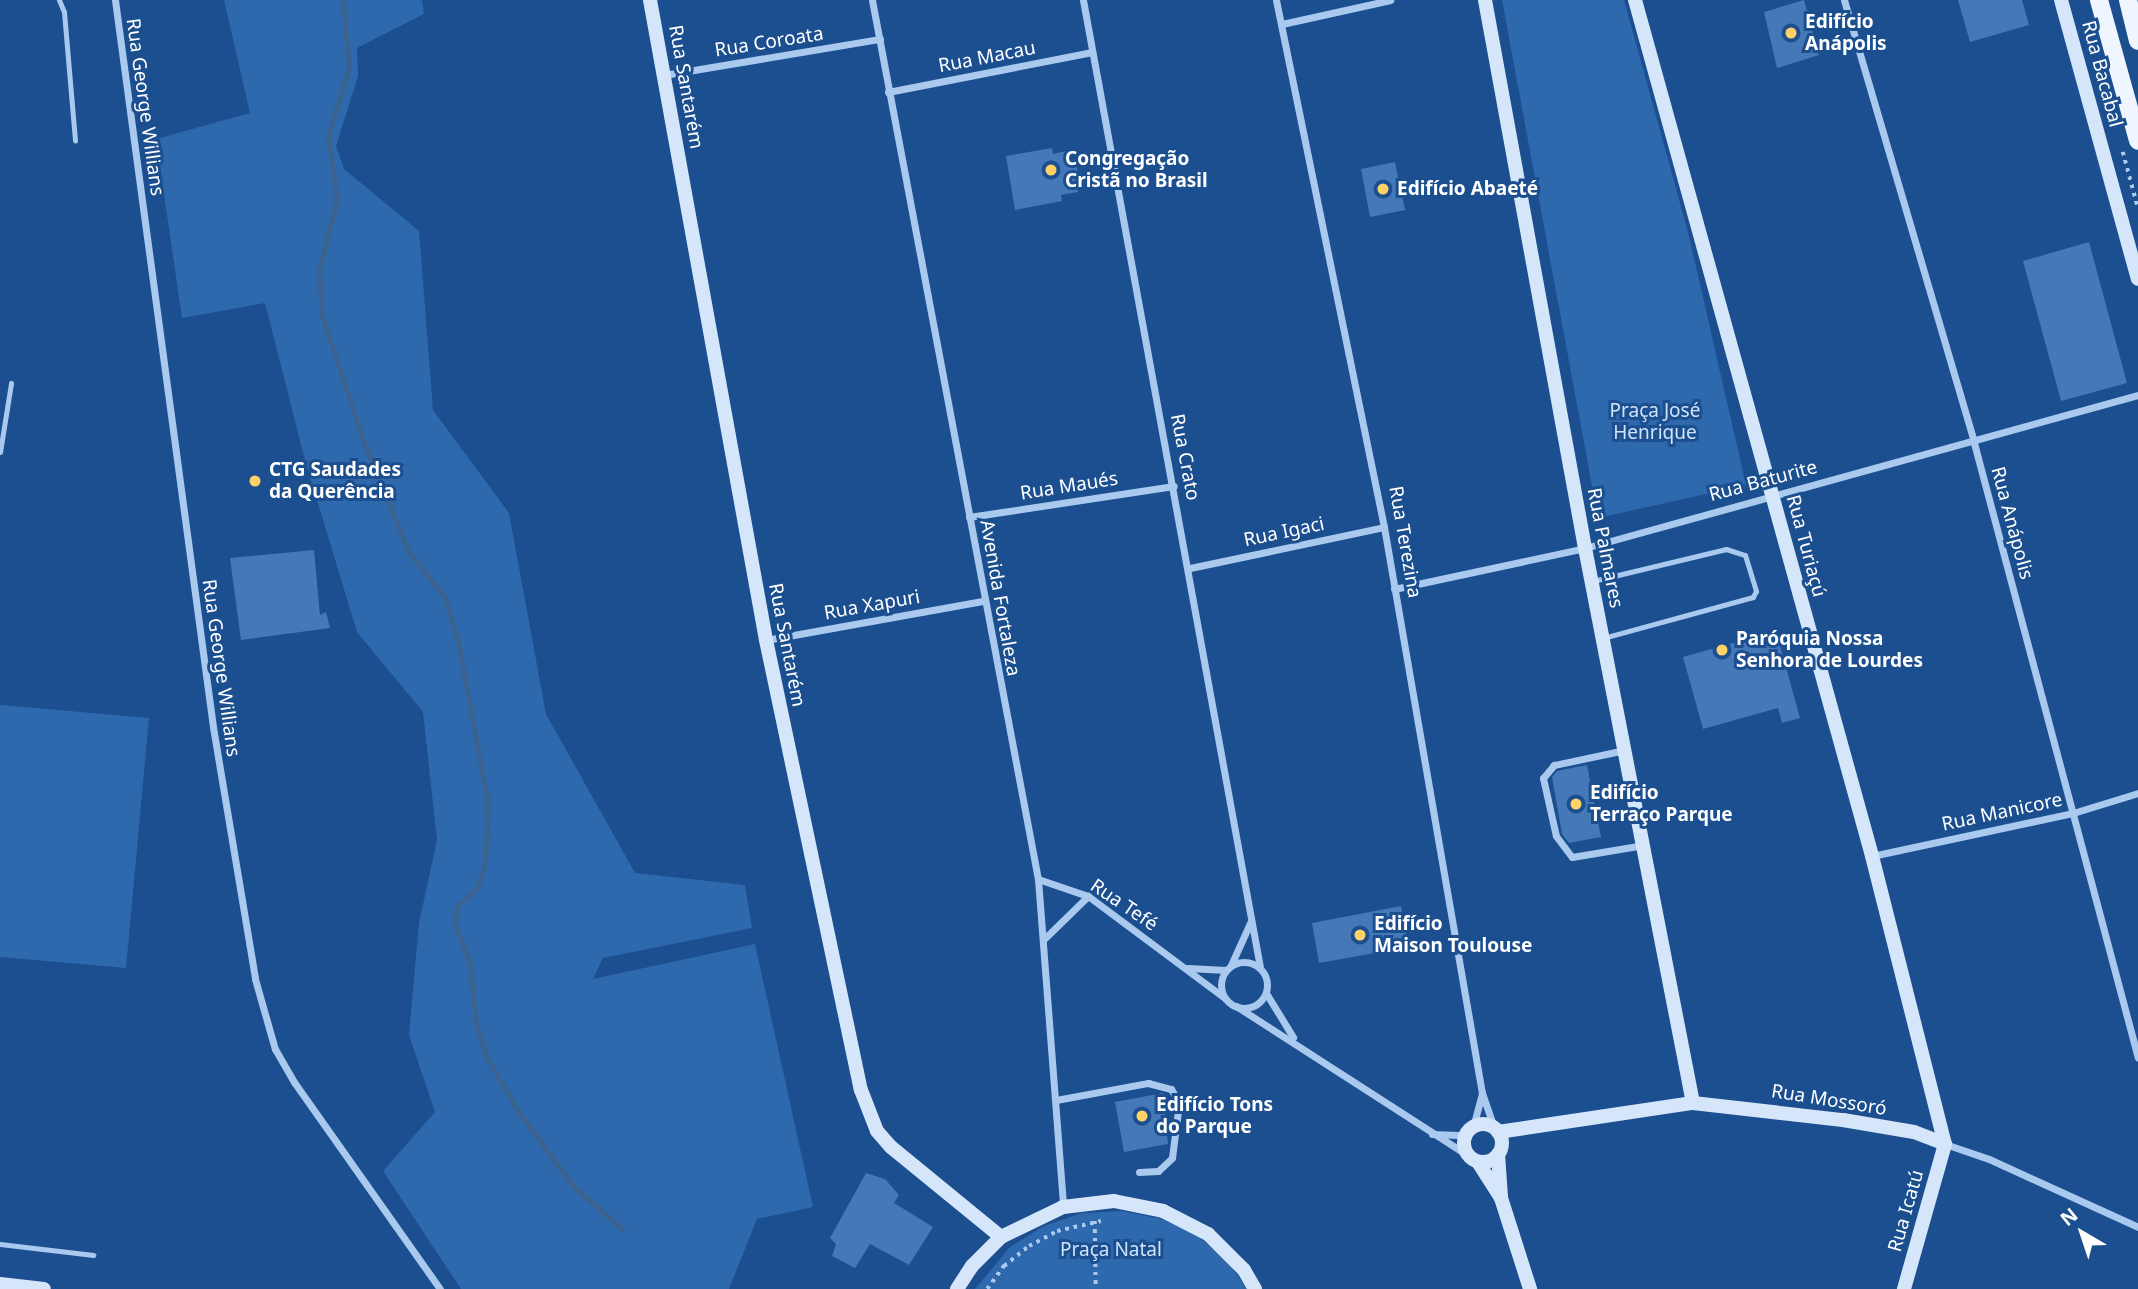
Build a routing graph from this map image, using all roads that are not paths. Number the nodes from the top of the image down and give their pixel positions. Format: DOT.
graph roads {
  1 [pos="59,0"];
  2 [pos="115,0"];
  3 [pos="650,0"];
  4 [pos="872,0"];
  5 [pos="1083,0"];
  6 [pos="1276,0"];
  7 [pos="1390,0"];
  8 [pos="1485,0"];
  9 [pos="1635,0"];
  10 [pos="1844,0"];
  11 [pos="2061,0"];
  12 [pos="2099,0"];
  13 [pos="2128,0"];
  14 [pos="1282,24"];
  15 [pos="880,40"];
  16 [pos="2138,41"];
  17 [pos="1092,52"];
  18 [pos="664,75"];
  19 [pos="888,92"];
  20 [pos="75,141"];
  21 [pos="2138,141"];
  22 [pos="2138,279"];
  23 [pos="11,383"];
  24 [pos="2138,395"];
  25 [pos="1974,443"];
  26 [pos="0,452"];
  27 [pos="1174,486"];
  28 [pos="1772,494"];
  29 [pos="969,517"];
  30 [pos="1384,527"];
  31 [pos="1585,548"];
  32 [pos="1189,568"];
  33 [pos="1591,582"];
  34 [pos="1394,589"];
  35 [pos="983,601"];
  36 [pos="1603,638"];
  37 [pos="766,640"];
  38 [pos="1625,750"];
  39 [pos="2138,793"];
  40 [pos="2073,813"];
  41 [pos="1644,845"];
  42 [pos="1872,856"];
  43 [pos="1038,879"];
  44 [pos="1088,896"];
  45 [pos="1251,920"];
  46 [pos="1044,939"];
  47 [pos="1229,967"];
  48 [pos="1260,967"];
  49 [pos="1187,968"];
  50 [pos="1266,993"];
  51 [pos="1225,998"];
  52 [pos="1236,1006"];
  53 [pos="1295,1041"];
  54 [pos="2138,1058"];
  55 [pos="1482,1093"];
  56 [pos="1056,1100"];
  57 [pos="1693,1103"];
  58 [pos="1496,1130"];
  59 [pos="1469,1131"];
  60 [pos="1431,1134"];
  61 [pos="1945,1144"];
  62 [pos="1498,1154"];
  63 [pos="1474,1159"];
  64 [pos="1139,1172"];
  65 [pos="1501,1198"];
  66 [pos="1063,1207"];
  67 [pos="2138,1227"];
  68 [pos="1000,1237"];
  69 [pos="0,1244"];
  70 [pos="93,1255"];
  71 [pos="0,1284"];
  72 [pos="44,1289"];
  73 [pos="440,1289"];
  74 [pos="957,1289"];
  75 [pos="1255,1289"];
  76 [pos="1530,1289"];
  77 [pos="1904,1289"];
  1 -- 20 [label="lane"];
  2 -- 73 [label="street, Rua George Willians"];
  3 -- 18 [label="street, Rua Santarém"];
  4 -- 15 [label="street, Avenida Fortaleza"];
  5 -- 17 [label="street, Rua Crato"];
  6 -- 14 [label="street, Rua Terezina"];
  7 -- 14 [label="street"];
  8 -- 31 [label="street, Rua Palmares"];
  9 -- 28 [label="street, Rua Turiaçú"];
  10 -- 25 [label="street, Rua Anápolis"];
  11 -- 22 [label="street, Rua Bacabal"];
  12 -- 21 [label="main road"];
  13 -- 16 [label="main road"];
  14 -- 30 [label="street, Rua Terezina"];
  15 -- 18 [label="street, Rua Coroata"];
  15 -- 19 [label="street, Avenida Fortaleza"];
  17 -- 19 [label="street, Rua Macau"];
  17 -- 27 [label="street, Rua Crato"];
  18 -- 37 [label="street, Rua Santarém"];
  19 -- 29 [label="street, Avenida Fortaleza"];
  23 -- 26 [label="lane"];
  24 -- 25 [label="street, Rua Baturite"];
  25 -- 28 [label="street, Rua Baturite"];
  25 -- 40 [label="street, Rua Anápolis"];
  27 -- 29 [label="street, Rua Maués"];
  27 -- 32 [label="street, Rua Crato"];
  28 -- 31 [label="street, Rua Baturite"];
  28 -- 42 [label="street, Rua Turiaçú"];
  29 -- 35 [label="street, Avenida Fortaleza"];
  30 -- 32 [label="street, Rua Igaci"];
  30 -- 34 [label="street, Rua Terezina"];
  31 -- 33 [label="street, Rua Palmares"];
  31 -- 34 [label="street, Rua Baturite"];
  32 -- 45 [label="street, Rua Crato"];
  33 -- 36 [label="street, Rua Palmares"];
  33 -- 36 [label="lane"];
  34 -- 55 [label="street, Rua Terezina"];
  35 -- 37 [label="street, Rua Xapuri"];
  35 -- 43 [label="street, Avenida Fortaleza"];
  36 -- 38 [label="street, Rua Palmares"];
  37 -- 68 [label="street, Rua Santarém"];
  38 -- 41 [label="street, Rua Palmares"];
  38 -- 41 [label="street"];
  39 -- 40 [label="street, Rua Manicore"];
  40 -- 42 [label="street, Rua Manicore"];
  40 -- 54 [label="street, Rua Anápolis"];
  41 -- 57 [label="street, Rua Palmares"];
  42 -- 61 [label="street, Rua Turiaçú"];
  43 -- 44 [label="street, Rua Tefé"];
  43 -- 46 [label="street, Avenida Fortaleza"];
  44 -- 46 [label="street"];
  44 -- 49 [label="street, Rua Tefé"];
  45 -- 47 [label="street"];
  45 -- 48 [label="street, Rua Crato"];
  46 -- 56 [label="street, Avenida Fortaleza"];
  47 -- 48 [label="street"];
  47 -- 49 [label="street"];
  47 -- 51 [label="street"];
  48 -- 50 [label="street"];
  49 -- 51 [label="street, Rua Tefé"];
  50 -- 52 [label="street"];
  50 -- 53 [label="street"];
  51 -- 52 [label="street"];
  52 -- 53 [label="street"];
  53 -- 60 [label="street"];
  55 -- 58 [label="street, Rua Terezina"];
  55 -- 59 [label="street, Rua Terezina"];
  56 -- 64 [label="street"];
  56 -- 66 [label="street, Avenida Fortaleza"];
  57 -- 58 [label="street, Rua Mossoró"];
  57 -- 61 [label="street, Rua Mossoró"];
  58 -- 59 [label="street, Rua Mossoró"];
  58 -- 62 [label="street"];
  59 -- 60 [label="street"];
  59 -- 63 [label="street"];
  60 -- 63 [label="street"];
  61 -- 67 [label="street, Rua Mossoró"];
  61 -- 77 [label="street, Rua Icatú"];
  62 -- 63 [label="street"];
  62 -- 65 [label="street"];
  63 -- 65 [label="street"];
  65 -- 76 [label="street"];
  66 -- 68 [label="street"];
  66 -- 75 [label="street"];
  68 -- 74 [label="street"];
  69 -- 70 [label="lane"];
  71 -- 72 [label="street"];
}
